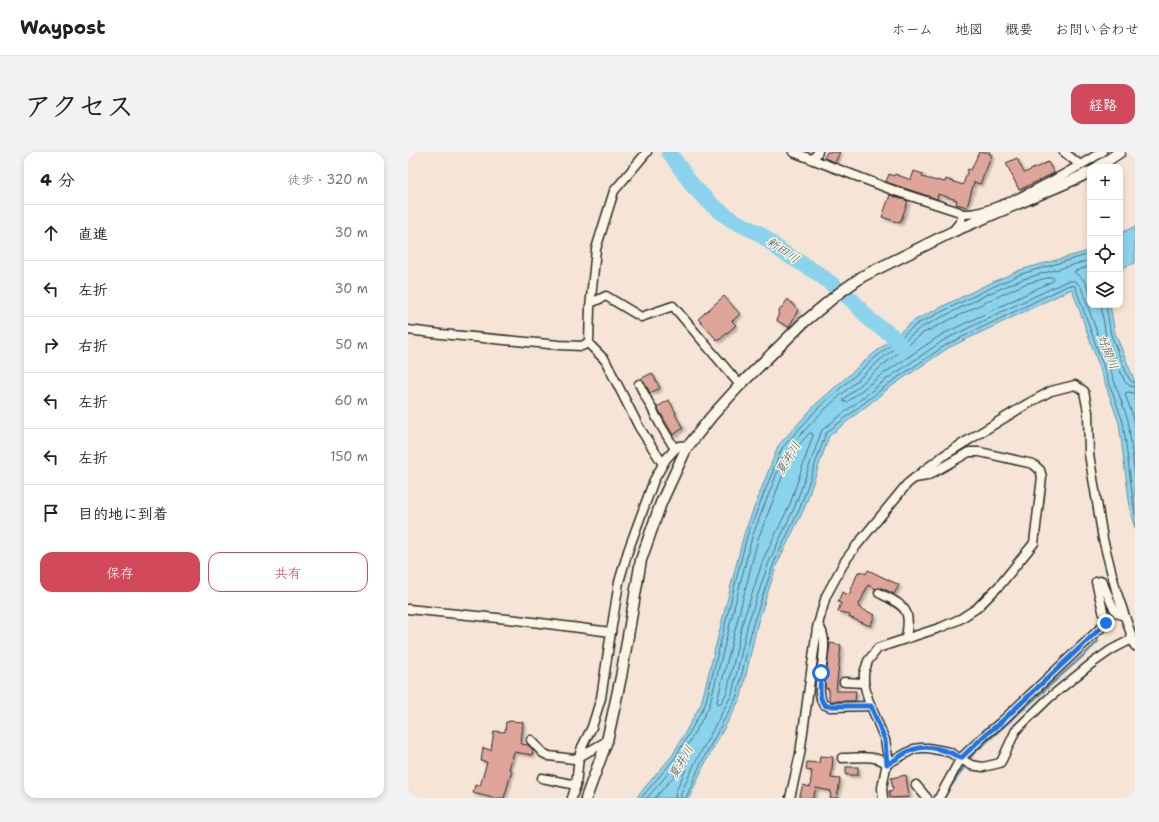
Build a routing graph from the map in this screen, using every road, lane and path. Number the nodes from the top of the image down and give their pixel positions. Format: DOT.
graph roads {
  1 [pos="647,152"];
  2 [pos="793,152"];
  3 [pos="818,152"];
  4 [pos="1064,152"];
  5 [pos="1102,152"];
  6 [pos="1120,152"];
  7 [pos="813,160"];
  8 [pos="1102,164"];
  9 [pos="1080,165"];
  10 [pos="1087,173"];
  11 [pos="962,214"];
  12 [pos="952,232"];
  13 [pos="591,302"];
  14 [pos="408,330"];
  15 [pos="588,343"];
  16 [pos="639,384"];
  17 [pos="740,385"];
  18 [pos="689,446"];
  19 [pos="675,449"];
  20 [pos="663,464"];
  21 [pos="915,478"];
  22 [pos="879,593"];
  23 [pos="408,609"];
  24 [pos="1124,616"];
  25 [pos="818,625"];
  26 [pos="611,632"];
  27 [pos="906,638"];
  28 [pos="1134,642"];
  29 [pos="844,682"];
  30 [pos="864,684"];
  31 [pos="871,706"];
  32 [pos="532,740"];
  33 [pos="607,741"];
  34 [pos="579,757"];
  35 [pos="842,758"];
  36 [pos="961,758"];
  37 [pos="887,764"];
  38 [pos="542,778"];
  39 [pos="576,785"];
  40 [pos="916,785"];
  41 [pos="572,798"];
  42 [pos="586,798"];
  43 [pos="790,798"];
  44 [pos="884,798"];
  45 [pos="927,798"];
  46 [pos="939,798"];
  1 -- 13 [label="street"];
  2 -- 7 [label="street"];
  3 -- 7 [label="street"];
  4 -- 9 [label="street"];
  5 -- 9 [label="street"];
  6 -- 8 [label="street"];
  7 -- 11 [label="street"];
  9 -- 11 [label="street"];
  10 -- 12 [label="street"];
  11 -- 12 [label="street"];
  12 -- 17 [label="street"];
  13 -- 15 [label="street"];
  13 -- 17 [label="street"];
  14 -- 15 [label="street"];
  15 -- 20 [label="street"];
  16 -- 19 [label="street"];
  17 -- 18 [label="street"];
  18 -- 19 [label="street"];
  18 -- 33 [label="street"];
  19 -- 20 [label="street"];
  20 -- 26 [label="street"];
  21 -- 24 [label="street"];
  21 -- 25 [label="street"];
  21 -- 27 [label="street"];
  22 -- 27 [label="street"];
  23 -- 26 [label="street"];
  24 -- 28 [label="street"];
  24 -- 36 [label="street"];
  25 -- 31 [label="street"];
  25 -- 43 [label="street"];
  26 -- 34 [label="street"];
  27 -- 30 [label="street"];
  28 -- 36 [label="street"];
  29 -- 30 [label="street"];
  30 -- 31 [label="street"];
  31 -- 37 [label="street"];
  32 -- 34 [label="street"];
  33 -- 34 [label="street"];
  33 -- 42 [label="street"];
  34 -- 39 [label="street"];
  35 -- 37 [label="street"];
  36 -- 37 [label="street"];
  36 -- 46 [label="street"];
  37 -- 44 [label="street"];
  38 -- 39 [label="street"];
  39 -- 41 [label="street"];
  40 -- 45 [label="street"];
}
